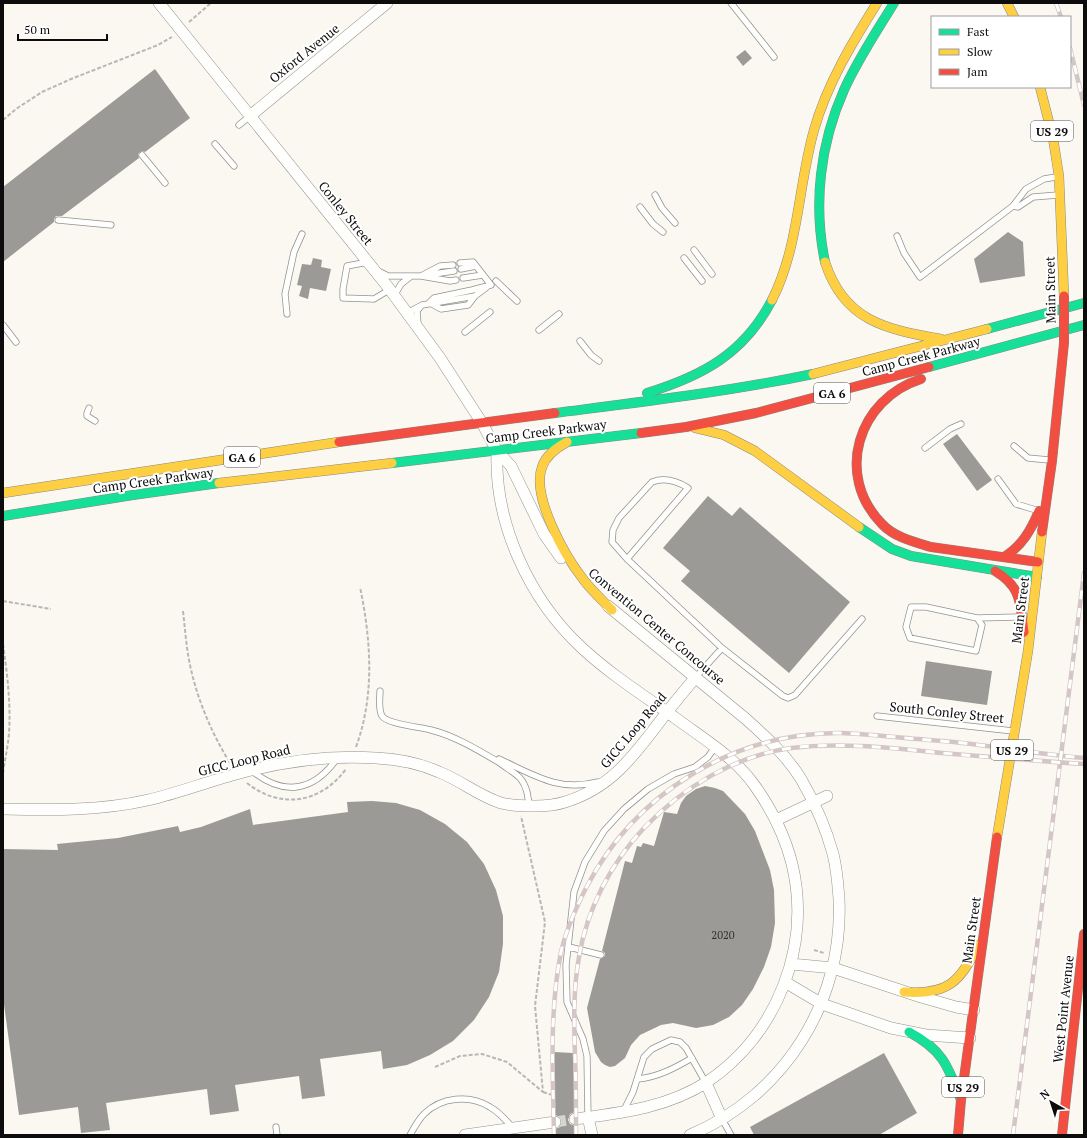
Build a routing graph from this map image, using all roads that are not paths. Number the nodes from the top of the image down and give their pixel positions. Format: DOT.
graph roads {
  1 [pos="159,3"];
  2 [pos="388,3"];
  3 [pos="731,3"];
  4 [pos="877,3"];
  5 [pos="894,3"];
  6 [pos="1007,3"];
  7 [pos="1014,16"];
  8 [pos="774,57"];
  9 [pos="1040,88"];
  10 [pos="250,116"];
  11 [pos="239,125"];
  12 [pos="215,144"];
  13 [pos="142,155"];
  14 [pos="234,166"];
  15 [pos="1059,176"];
  16 [pos="165,183"];
  17 [pos="655,195"];
  18 [pos="1061,195"];
  19 [pos="1013,206"];
  20 [pos="640,207"];
  21 [pos="58,220"];
  22 [pos="675,223"];
  23 [pos="111,225"];
  24 [pos="663,232"];
  25 [pos="302,234"];
  26 [pos="897,236"];
  27 [pos="694,250"];
  28 [pos="684,258"];
  29 [pos="370,265"];
  30 [pos="453,265"];
  31 [pos="461,266"];
  32 [pos="454,271"];
  33 [pos="712,274"];
  34 [pos="483,275"];
  35 [pos="411,276"];
  36 [pos="421,276"];
  37 [pos="463,278"];
  38 [pos="456,280"];
  39 [pos="496,281"];
  40 [pos="702,281"];
  41 [pos="490,285"];
  42 [pos="392,293"];
  43 [pos="516,301"];
  44 [pos="428,304"];
  45 [pos="1084,304"];
  46 [pos="490,312"];
  47 [pos="407,313"];
  48 [pos="287,314"];
  49 [pos="559,314"];
  50 [pos="3,325"];
  51 [pos="1084,325"];
  52 [pos="418,328"];
  53 [pos="539,330"];
  54 [pos="465,332"];
  55 [pos="946,340"];
  56 [pos="580,341"];
  57 [pos="16,342"];
  58 [pos="976,355"];
  59 [pos="599,362"];
  60 [pos="89,408"];
  61 [pos="585,410"];
  62 [pos="95,421"];
  63 [pos="482,423"];
  64 [pos="961,424"];
  65 [pos="686,426"];
  66 [pos="568,442"];
  67 [pos="1014,446"];
  68 [pos="925,448"];
  69 [pos="497,450"];
  70 [pos="1052,461"];
  71 [pos="998,480"];
  72 [pos="1049,481"];
  73 [pos="3,493"];
  74 [pos="1039,511"];
  75 [pos="3,516"];
  76 [pos="1004,557"];
  77 [pos="627,559"];
  78 [pos="1038,562"];
  79 [pos="992,569"];
  80 [pos="1037,577"];
  81 [pos="612,610"];
  82 [pos="1022,617"];
  83 [pos="977,618"];
  84 [pos="862,619"];
  85 [pos="722,648"];
  86 [pos="1028,651"];
  87 [pos="696,678"];
  88 [pos="380,692"];
  89 [pos="667,712"];
  90 [pos="877,716"];
  91 [pos="1015,731"];
  92 [pos="471,746"];
  93 [pos="715,747"];
  94 [pos="338,758"];
  95 [pos="251,770"];
  96 [pos="615,775"];
  97 [pos="827,796"];
  98 [pos="814,802"];
  99 [pos="523,806"];
  100 [pos="3,809"];
  101 [pos="776,820"];
  102 [pos="1084,934"];
  103 [pos="982,935"];
  104 [pos="569,947"];
  105 [pos="601,955"];
  106 [pos="791,964"];
  107 [pos="833,968"];
  108 [pos="785,982"];
  109 [pos="904,992"];
  110 [pos="822,1004"];
  111 [pos="974,1010"];
  112 [pos="909,1032"];
  113 [pos="970,1038"];
  114 [pos="692,1058"];
  115 [pos="638,1079"];
  116 [pos="706,1083"];
  117 [pos="961,1100"];
  118 [pos="623,1112"];
  119 [pos="588,1117"];
  120 [pos="575,1119"];
  121 [pos="722,1119"];
  122 [pos="555,1122"];
  123 [pos="276,1127"];
  124 [pos="513,1128"];
  125 [pos="277,1135"];
  126 [pos="410,1135"];
  127 [pos="464,1135"];
  128 [pos="592,1135"];
  129 [pos="690,1135"];
  130 [pos="732,1135"];
  131 [pos="958,1135"];
  132 [pos="1062,1135"];
  1 -- 10 [label="street, Conley Street"];
  2 -- 10 [label="street, Oxford Avenue"];
  3 -- 8 [label="lane"];
  4 -- 61 [label="main road"];
  5 -- 55 [label="main road"];
  6 -- 7 [label="main road"];
  9 -- 15 [label="main road, Main Street / US 29"];
  10 -- 11 [label="lane, Oxford Avenue"];
  10 -- 29 [label="street, Conley Street"];
  12 -- 14 [label="lane"];
  13 -- 16 [label="lane"];
  15 -- 18 [label="main road, Main Street / US 29"];
  15 -- 19 [label="lane"];
  17 -- 22 [label="lane"];
  18 -- 19 [label="lane"];
  18 -- 70 [label="main road, Main Street / US 29, bridge"];
  19 -- 26 [label="lane"];
  20 -- 24 [label="lane"];
  21 -- 23 [label="lane"];
  25 -- 48 [label="lane"];
  27 -- 33 [label="lane"];
  28 -- 40 [label="lane"];
  29 -- 35 [label="lane"];
  29 -- 42 [label="street, Conley Street"];
  29 -- 42 [label="lane"];
  30 -- 36 [label="lane"];
  31 -- 34 [label="lane"];
  32 -- 36 [label="lane"];
  34 -- 37 [label="lane"];
  34 -- 41 [label="lane"];
  35 -- 36 [label="lane"];
  35 -- 42 [label="lane"];
  36 -- 38 [label="lane"];
  39 -- 43 [label="lane"];
  41 -- 44 [label="lane"];
  41 -- 44 [label="lane"];
  42 -- 47 [label="street, Conley Street"];
  44 -- 47 [label="lane"];
  44 -- 52 [label="lane"];
  45 -- 55 [label="main road, Camp Creek Parkway / GA 6"];
  46 -- 54 [label="lane"];
  47 -- 52 [label="street, Conley Street"];
  49 -- 53 [label="lane"];
  50 -- 57 [label="lane"];
  51 -- 58 [label="main road, Camp Creek Parkway / GA 6"];
  52 -- 63 [label="street, Conley Street"];
  55 -- 61 [label="main road, Camp Creek Parkway / GA 6"];
  56 -- 59 [label="lane"];
  58 -- 65 [label="main road, Camp Creek Parkway / GA 6"];
  58 -- 76 [label="main road"];
  60 -- 62 [label="lane"];
  61 -- 63 [label="main road, Camp Creek Parkway / GA 6"];
  63 -- 69 [label="street, Conley Street"];
  63 -- 73 [label="main road, Camp Creek Parkway / GA 6"];
  64 -- 68 [label="lane"];
  65 -- 66 [label="main road, Camp Creek Parkway / GA 6"];
  65 -- 79 [label="main road"];
  66 -- 69 [label="main road, Camp Creek Parkway / GA 6"];
  66 -- 81 [label="main road"];
  67 -- 70 [label="lane"];
  69 -- 75 [label="main road, Camp Creek Parkway / GA 6"];
  69 -- 81 [label="street, Convention Center Concourse"];
  69 -- 89 [label="street"];
  70 -- 72 [label="main road, Main Street / US 29"];
  71 -- 74 [label="lane"];
  72 -- 74 [label="main road"];
  72 -- 78 [label="main road, Main Street / US 29"];
  74 -- 76 [label="main road"];
  76 -- 78 [label="main road"];
  77 -- 77 [label="lane"];
  77 -- 85 [label="lane"];
  78 -- 80 [label="main road, Main Street / US 29"];
  79 -- 80 [label="main road"];
  79 -- 82 [label="main road"];
  80 -- 86 [label="main road, Main Street / US 29"];
  81 -- 87 [label="street, Convention Center Concourse"];
  82 -- 83 [label="lane"];
  82 -- 86 [label="main road"];
  83 -- 83 [label="lane"];
  84 -- 85 [label="lane"];
  85 -- 87 [label="lane"];
  86 -- 91 [label="main road, Main Street / US 29"];
  87 -- 89 [label="street, GICC Loop Road"];
  87 -- 98 [label="street, Convention Center Concourse"];
  88 -- 92 [label="lane"];
  89 -- 93 [label="street"];
  89 -- 96 [label="street, GICC Loop Road"];
  90 -- 91 [label="lane, South Conley Street"];
  91 -- 103 [label="main road, Main Street / US 29"];
  92 -- 96 [label="lane"];
  92 -- 99 [label="lane"];
  93 -- 101 [label="street"];
  93 -- 104 [label="lane"];
  94 -- 95 [label="street, GICC Loop Road"];
  94 -- 95 [label="lane"];
  94 -- 99 [label="street, GICC Loop Road"];
  95 -- 100 [label="street, GICC Loop Road"];
  96 -- 99 [label="street, GICC Loop Road"];
  97 -- 98 [label="street"];
  98 -- 101 [label="street"];
  98 -- 107 [label="street, Convention Center Concourse"];
  101 -- 106 [label="street"];
  102 -- 132 [label="main road, West Point Avenue"];
  103 -- 109 [label="main road"];
  103 -- 111 [label="main road, Main Street / US 29"];
  104 -- 105 [label="lane"];
  104 -- 119 [label="lane"];
  106 -- 107 [label="street"];
  106 -- 108 [label="street"];
  107 -- 109 [label="street"];
  107 -- 110 [label="street, Convention Center Concourse"];
  108 -- 110 [label="street"];
  108 -- 116 [label="street"];
  109 -- 111 [label="street"];
  110 -- 112 [label="street"];
  110 -- 121 [label="street, Convention Center Concourse"];
  111 -- 113 [label="main road, Main Street / US 29"];
  112 -- 113 [label="street"];
  112 -- 117 [label="main road"];
  113 -- 117 [label="main road, Main Street / US 29"];
  114 -- 115 [label="lane"];
  114 -- 115 [label="lane"];
  114 -- 116 [label="lane"];
  115 -- 118 [label="lane"];
  116 -- 118 [label="street"];
  116 -- 121 [label="street"];
  117 -- 131 [label="main road, Main Street / US 29"];
  118 -- 119 [label="street"];
  119 -- 120 [label="street"];
  119 -- 128 [label="street"];
  121 -- 129 [label="street, Convention Center Concourse"];
  121 -- 130 [label="lane"];
  122 -- 124 [label="street"];
  123 -- 125 [label="lane"];
  124 -- 126 [label="lane"];
  124 -- 127 [label="street"];
}
